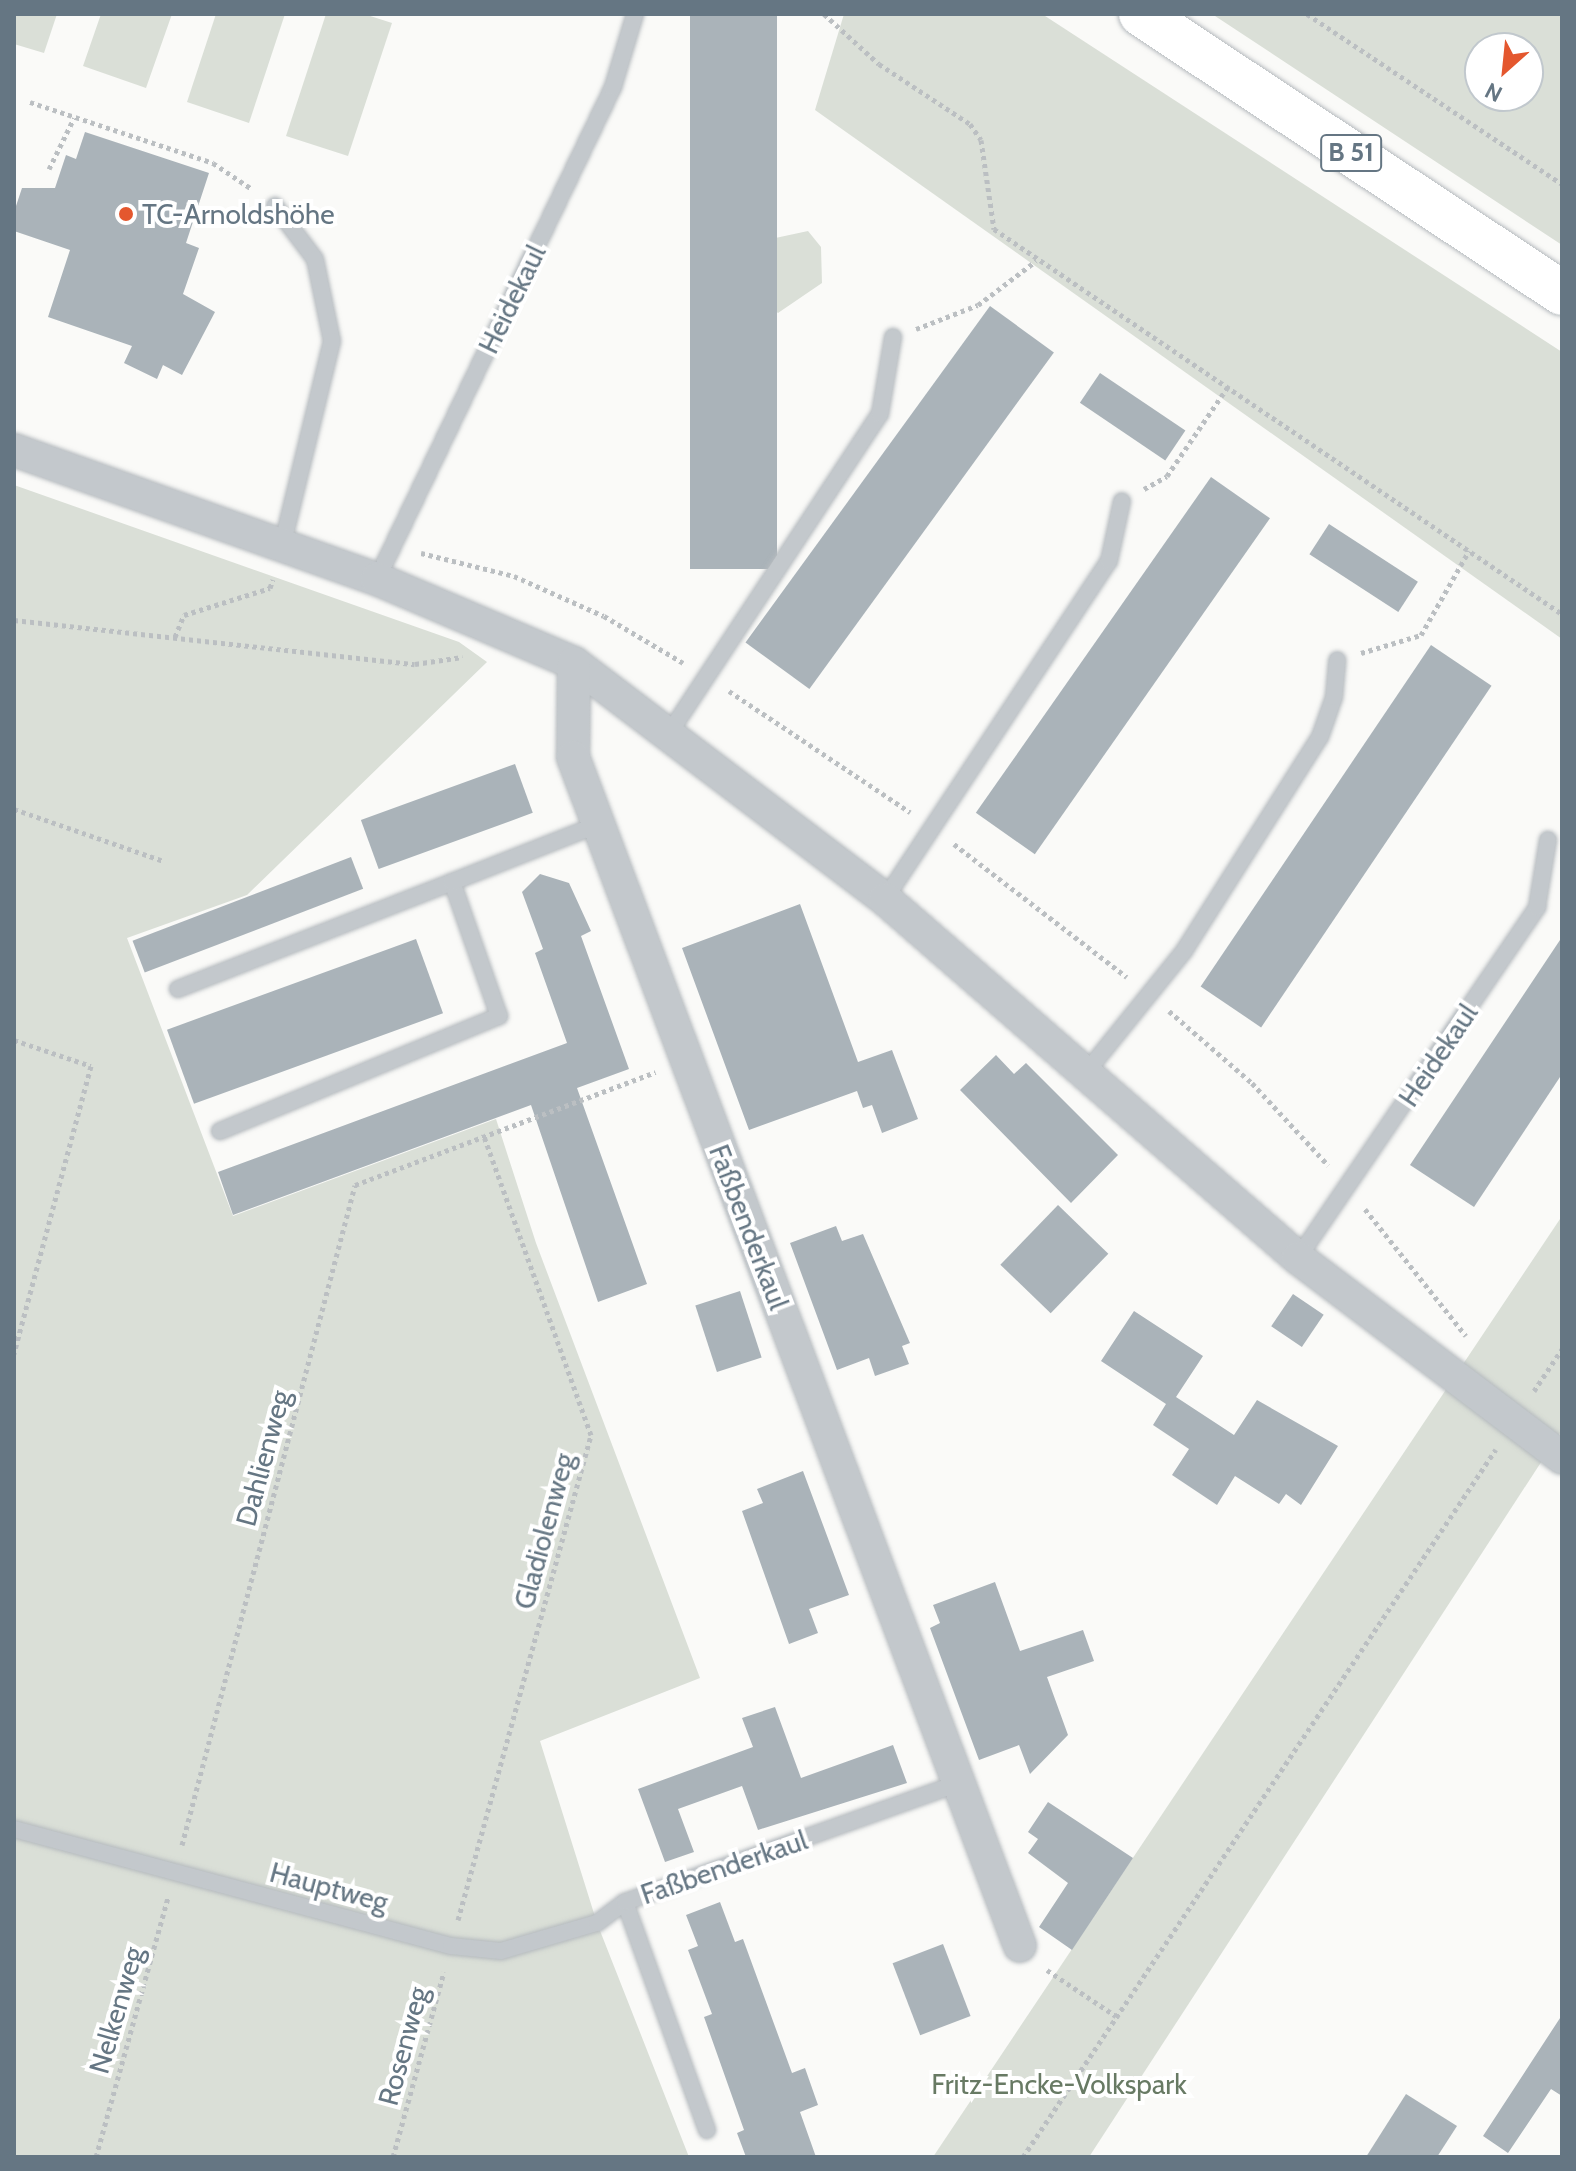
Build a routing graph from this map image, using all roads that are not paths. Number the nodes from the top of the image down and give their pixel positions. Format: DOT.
graph roads {
  1 [pos="635,14"];
  2 [pos="1141,14"];
  3 [pos="275,206"];
  4 [pos="1562,293"];
  5 [pos="893,337"];
  6 [pos="14,450"];
  7 [pos="1122,501"];
  8 [pos="282,546"];
  9 [pos="377,579"];
  10 [pos="1337,660"];
  11 [pos="574,663"];
  12 [pos="670,732"];
  13 [pos="599,824"];
  14 [pos="1548,840"];
  15 [pos="452,882"];
  16 [pos="885,899"];
  17 [pos="178,989"];
  18 [pos="1088,1070"];
  19 [pos="220,1131"];
  20 [pos="1298,1258"];
  21 [pos="1562,1458"];
  22 [pos="960,1783"];
  23 [pos="14,1829"];
  24 [pos="625,1902"];
  25 [pos="1020,1946"];
  26 [pos="707,2130"];
  1 -- 9 [label="lane, Heidekaul"];
  2 -- 4 [label="main road, B 51"];
  3 -- 8 [label="lane"];
  5 -- 12 [label="lane"];
  6 -- 8 [label="street"];
  7 -- 16 [label="lane"];
  8 -- 9 [label="street"];
  9 -- 11 [label="street"];
  10 -- 18 [label="lane"];
  11 -- 12 [label="street"];
  11 -- 13 [label="street, Faßbenderkaul"];
  12 -- 16 [label="street"];
  13 -- 15 [label="lane"];
  13 -- 22 [label="street, Faßbenderkaul"];
  14 -- 20 [label="lane, Heidekaul"];
  15 -- 17 [label="lane"];
  15 -- 19 [label="lane"];
  16 -- 18 [label="street"];
  18 -- 20 [label="street"];
  20 -- 21 [label="street"];
  22 -- 24 [label="lane, Faßbenderkaul"];
  22 -- 25 [label="street, Faßbenderkaul"];
  23 -- 24 [label="lane, Hauptweg"];
  24 -- 26 [label="lane, Faßbenderkaul"];
}
